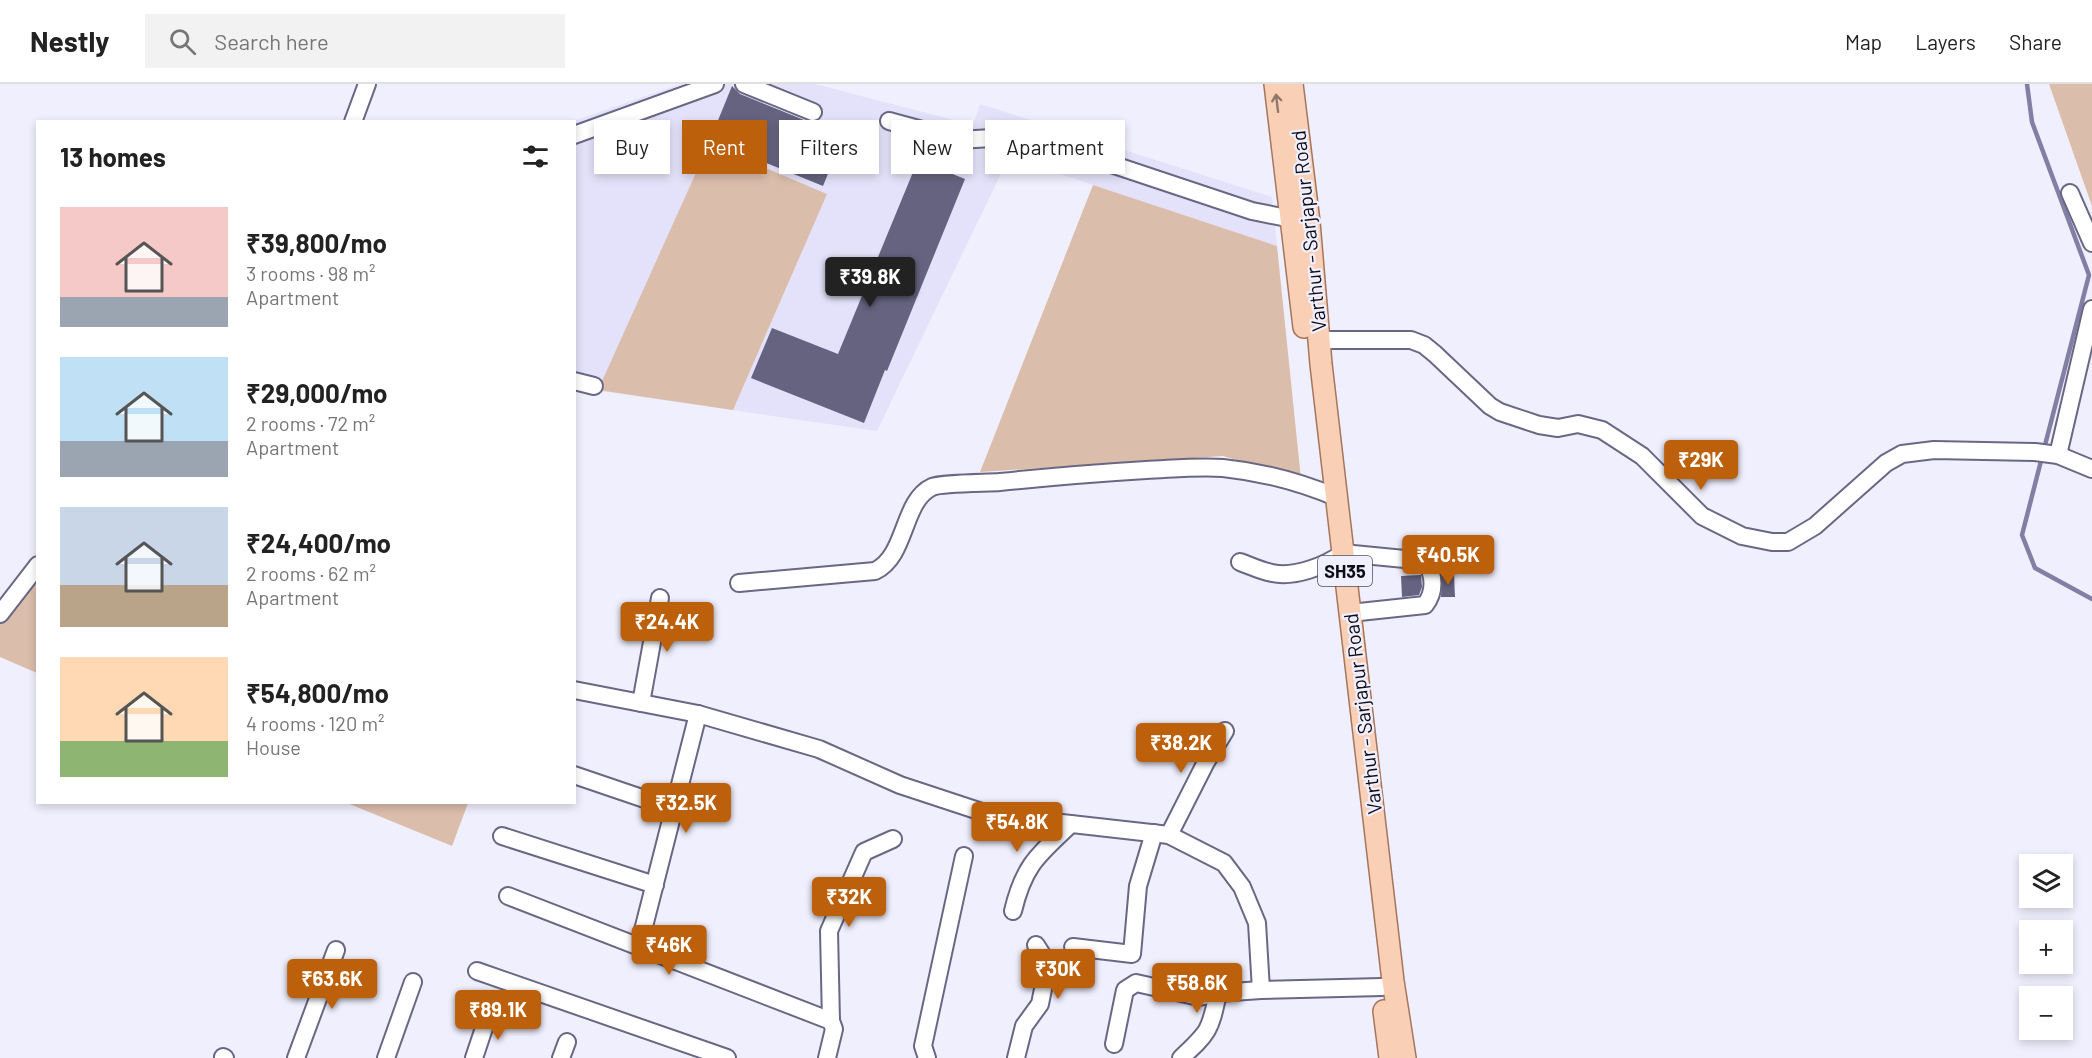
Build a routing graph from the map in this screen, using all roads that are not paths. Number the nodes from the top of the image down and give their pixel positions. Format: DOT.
graph roads {
  1 [pos="367,84"];
  2 [pos="715,84"];
  3 [pos="744,84"];
  4 [pos="1275,84"];
  5 [pos="1292,84"];
  6 [pos="813,112"];
  7 [pos="354,120"];
  8 [pos="889,121"];
  9 [pos="576,134"];
  10 [pos="2070,193"];
  11 [pos="1300,220"];
  12 [pos="2092,243"];
  13 [pos="2092,309"];
  14 [pos="1319,340"];
  15 [pos="576,382"];
  16 [pos="594,386"];
  17 [pos="2058,455"];
  18 [pos="2092,469"];
  19 [pos="1331,495"];
  20 [pos="1338,557"];
  21 [pos="1240,562"];
  22 [pos="36,568"];
  23 [pos="739,583"];
  24 [pos="660,598"];
  25 [pos="1350,613"];
  26 [pos="0,614"];
  27 [pos="576,690"];
  28 [pos="641,702"];
  29 [pos="698,714"];
  30 [pos="1225,731"];
  31 [pos="576,776"];
  32 [pos="674,809"];
  33 [pos="1071,824"];
  34 [pos="1162,834"];
  35 [pos="502,836"];
  36 [pos="893,840"];
  37 [pos="964,856"];
  38 [pos="655,885"];
  39 [pos="508,896"];
  40 [pos="1013,911"];
  41 [pos="1036,945"];
  42 [pos="639,946"];
  43 [pos="1073,947"];
  44 [pos="336,950"];
  45 [pos="477,971"];
  46 [pos="413,982"];
  47 [pos="1382,987"];
  48 [pos="1261,990"];
  49 [pos="1218,993"];
  50 [pos="489,1013"];
  51 [pos="831,1021"];
  52 [pos="567,1042"];
  53 [pos="1114,1044"];
  54 [pos="296,1058"];
  55 [pos="386,1058"];
  56 [pos="474,1058"];
  57 [pos="561,1058"];
  58 [pos="727,1058"];
  59 [pos="827,1058"];
  60 [pos="927,1058"];
  61 [pos="1016,1058"];
  62 [pos="1181,1058"];
  63 [pos="1390,1058"];
  64 [pos="1406,1058"];
  1 -- 7 [label="street"];
  2 -- 9 [label="street"];
  3 -- 6 [label="street"];
  11 -- 4 [label="main road, Varthur - Sarjapur Road / SH35, one-way"];
  5 -- 11 [label="main road, Varthur - Sarjapur Road / SH35"];
  8 -- 11 [label="street"];
  10 -- 12 [label="street"];
  11 -- 14 [label="main road, Varthur - Sarjapur Road / SH35"];
  11 -- 19 [label="main road, Varthur - Sarjapur Road / SH35"];
  13 -- 17 [label="street"];
  14 -- 17 [label="street"];
  14 -- 19 [label="main road, Varthur - Sarjapur Road / SH35"];
  15 -- 16 [label="street"];
  17 -- 18 [label="street"];
  19 -- 20 [label="main road, Varthur - Sarjapur Road / SH35"];
  19 -- 23 [label="street"];
  20 -- 21 [label="street"];
  20 -- 25 [label="main road, Varthur - Sarjapur Road / SH35"];
  20 -- 25 [label="street"];
  20 -- 47 [label="main road, Varthur - Sarjapur Road / SH35"];
  22 -- 26 [label="street"];
  24 -- 28 [label="street"];
  25 -- 64 [label="main road, Varthur - Sarjapur Road / SH35"];
  27 -- 28 [label="street"];
  28 -- 29 [label="street"];
  29 -- 32 [label="street"];
  29 -- 33 [label="street"];
  30 -- 34 [label="street"];
  31 -- 32 [label="street"];
  32 -- 38 [label="street"];
  33 -- 34 [label="street"];
  33 -- 40 [label="street"];
  34 -- 43 [label="street"];
  34 -- 48 [label="street"];
  35 -- 38 [label="street"];
  36 -- 51 [label="street"];
  37 -- 60 [label="street"];
  38 -- 42 [label="street"];
  39 -- 42 [label="street"];
  41 -- 61 [label="street"];
  42 -- 51 [label="street"];
  44 -- 54 [label="street"];
  45 -- 58 [label="street"];
  46 -- 55 [label="street"];
  47 -- 48 [label="street"];
  47 -- 63 [label="main road, Varthur - Sarjapur Road / SH35"];
  48 -- 49 [label="street"];
  49 -- 53 [label="street"];
  49 -- 62 [label="street"];
  50 -- 56 [label="street"];
  51 -- 59 [label="street"];
  52 -- 57 [label="street"];
}
